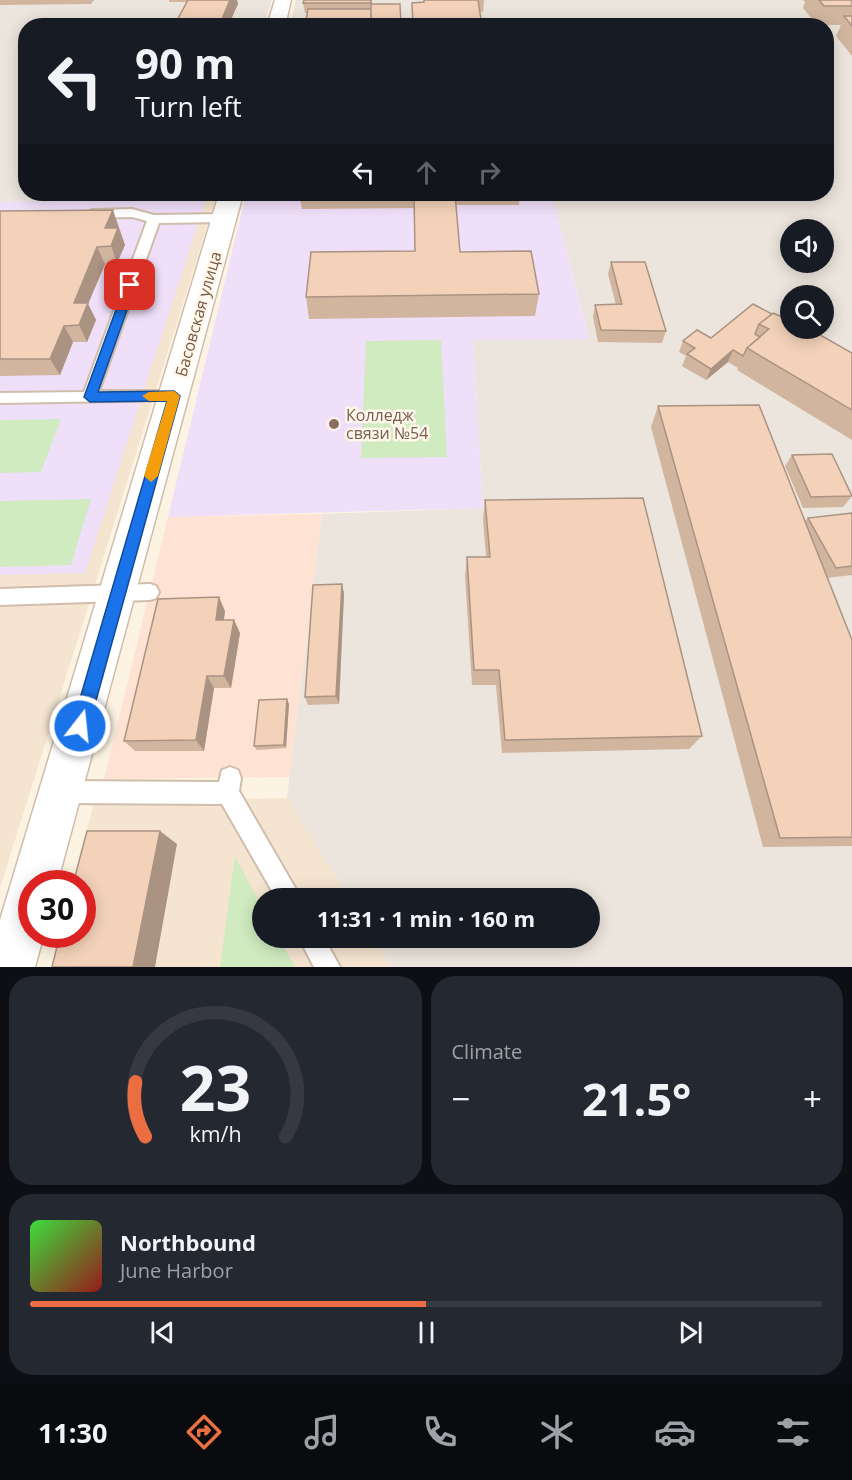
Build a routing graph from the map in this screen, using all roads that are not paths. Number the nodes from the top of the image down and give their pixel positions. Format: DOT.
graph roads {
  1 [pos="283,0"];
  2 [pos="278,18"];
  3 [pos="229,201"];
  4 [pos="84,214"];
  5 [pos="225,218"];
  6 [pos="154,219"];
  7 [pos="174,396"];
  8 [pos="90,397"];
  9 [pos="0,398"];
  10 [pos="134,593"];
  11 [pos="0,597"];
  12 [pos="62,792"];
  13 [pos="38,870"];
  14 [pos="284,888"];
  15 [pos="18,940"];
  16 [pos="317,948"];
  17 [pos="10,967"];
  18 [pos="328,967"];
  1 -- 2 [label="street"];
  3 -- 5 [label="street, Басовская улица"];
  4 -- 6 [label="lane"];
  5 -- 6 [label="lane"];
  5 -- 7 [label="street, Басовская улица"];
  6 -- 8 [label="lane"];
  7 -- 8 [label="lane"];
  7 -- 10 [label="street, Басовская улица"];
  8 -- 9 [label="lane"];
  10 -- 11 [label="lane"];
  10 -- 12 [label="street, Басовская улица"];
  12 -- 13 [label="street, Басовская улица"];
  12 -- 14 [label="lane"];
  15 -- 17 [label="street"];
  16 -- 18 [label="lane"];
}
